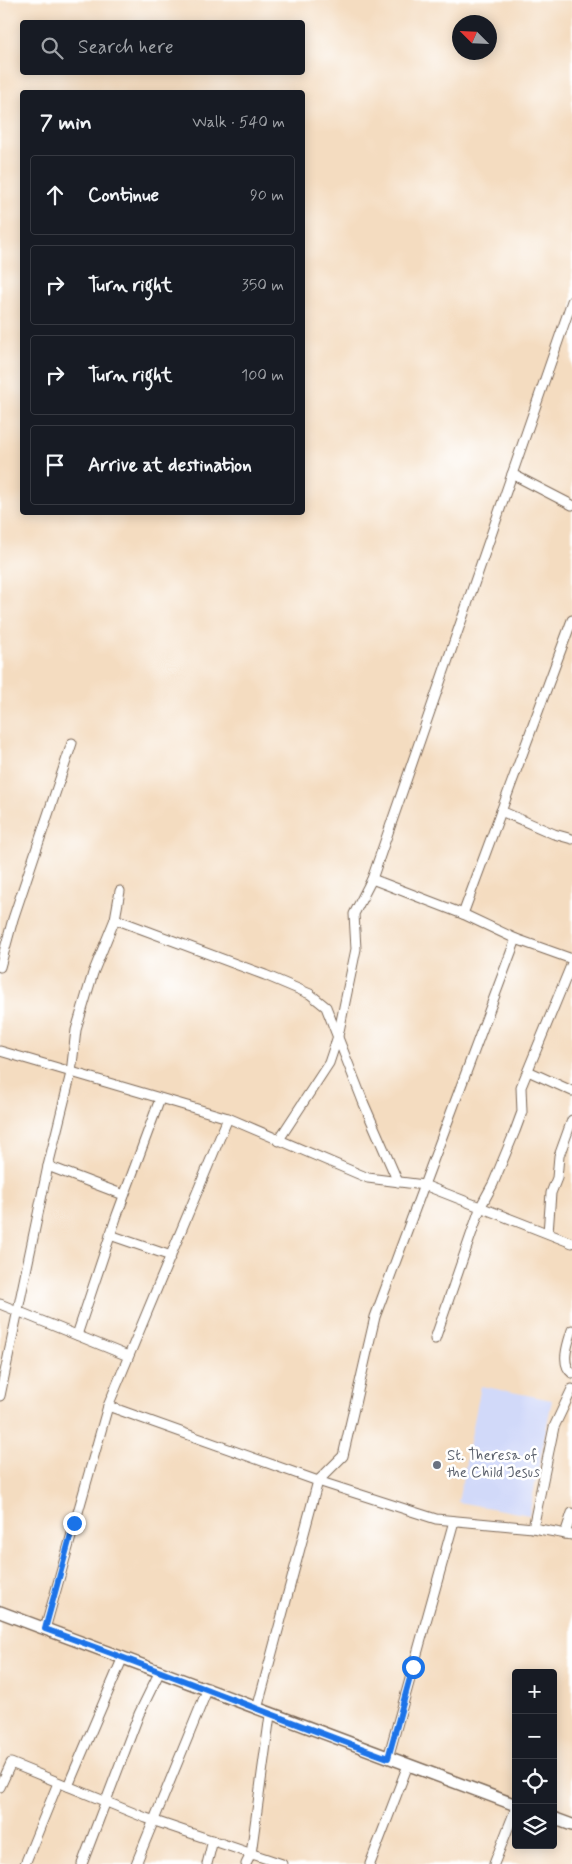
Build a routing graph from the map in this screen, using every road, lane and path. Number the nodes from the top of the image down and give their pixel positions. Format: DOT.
graph roads {
  1 [pos="572,301"];
  2 [pos="512,474"];
  3 [pos="572,505"];
  4 [pos="572,620"];
  5 [pos="72,743"];
  6 [pos="501,811"];
  7 [pos="572,839"];
  8 [pos="372,879"];
  9 [pos="120,891"];
  10 [pos="463,914"];
  11 [pos="115,919"];
  12 [pos="516,939"];
  13 [pos="572,961"];
  14 [pos="0,967"];
  15 [pos="338,1036"];
  16 [pos="0,1051"];
  17 [pos="528,1071"];
  18 [pos="71,1074"];
  19 [pos="572,1091"];
  20 [pos="160,1099"];
  21 [pos="228,1118"];
  22 [pos="572,1120"];
  23 [pos="278,1141"];
  24 [pos="48,1166"];
  25 [pos="398,1182"];
  26 [pos="424,1185"];
  27 [pos="124,1195"];
  28 [pos="481,1206"];
  29 [pos="548,1233"];
  30 [pos="110,1235"];
  31 [pos="572,1242"];
  32 [pos="170,1256"];
  33 [pos="0,1304"];
  34 [pos="19,1312"];
  35 [pos="572,1330"];
  36 [pos="77,1335"];
  37 [pos="434,1338"];
  38 [pos="128,1356"];
  39 [pos="572,1373"];
  40 [pos="572,1389"];
  41 [pos="0,1396"];
  42 [pos="108,1406"];
  43 [pos="318,1481"];
  44 [pos="572,1514"];
  45 [pos="454,1521"];
  46 [pos="532,1528"];
  47 [pos="569,1534"];
  48 [pos="0,1612"];
  49 [pos="45,1629"];
  50 [pos="122,1657"];
  51 [pos="160,1671"];
  52 [pos="208,1688"];
  53 [pos="257,1709"];
  54 [pos="270,1715"];
  55 [pos="388,1758"];
  56 [pos="408,1765"];
  57 [pos="58,1783"];
  58 [pos="0,1786"];
  59 [pos="68,1786"];
  60 [pos="107,1804"];
  61 [pos="512,1805"];
  62 [pos="512,1817"];
  63 [pos="557,1819"];
  64 [pos="153,1820"];
  65 [pos="572,1825"];
  66 [pos="213,1840"];
  67 [pos="251,1854"];
  68 [pos="25,1864"];
  69 [pos="82,1864"];
  70 [pos="136,1864"];
  71 [pos="207,1864"];
  72 [pos="246,1864"];
  73 [pos="282,1864"];
  74 [pos="370,1864"];
  75 [pos="494,1864"];
  1 -- 2 [label="street"];
  2 -- 3 [label="street"];
  2 -- 8 [label="street"];
  4 -- 6 [label="street"];
  5 -- 14 [label="street"];
  6 -- 7 [label="street"];
  6 -- 10 [label="street"];
  8 -- 10 [label="street"];
  8 -- 15 [label="street"];
  9 -- 11 [label="street"];
  10 -- 12 [label="street"];
  11 -- 15 [label="street"];
  11 -- 18 [label="street"];
  12 -- 13 [label="street"];
  12 -- 26 [label="street"];
  13 -- 17 [label="street"];
  15 -- 23 [label="street"];
  15 -- 25 [label="street"];
  16 -- 18 [label="street"];
  17 -- 19 [label="street"];
  17 -- 28 [label="street"];
  18 -- 20 [label="street"];
  18 -- 24 [label="street"];
  20 -- 21 [label="street"];
  20 -- 27 [label="street"];
  21 -- 23 [label="street"];
  21 -- 32 [label="street"];
  22 -- 29 [label="street"];
  23 -- 25 [label="street"];
  24 -- 27 [label="street"];
  24 -- 34 [label="street"];
  25 -- 26 [label="street"];
  26 -- 28 [label="street"];
  26 -- 43 [label="street"];
  27 -- 30 [label="street"];
  28 -- 29 [label="street"];
  28 -- 37 [label="street"];
  29 -- 31 [label="street"];
  30 -- 32 [label="street"];
  30 -- 36 [label="street"];
  32 -- 38 [label="street"];
  33 -- 34 [label="street"];
  34 -- 36 [label="street"];
  34 -- 41 [label="street"];
  35 -- 39 [label="street"];
  36 -- 38 [label="street"];
  38 -- 42 [label="street"];
  40 -- 46 [label="street"];
  42 -- 43 [label="street"];
  42 -- 49 [label="street"];
  43 -- 45 [label="street"];
  43 -- 53 [label="street"];
  44 -- 47 [label="street"];
  45 -- 46 [label="street"];
  45 -- 55 [label="street"];
  46 -- 47 [label="street"];
  48 -- 49 [label="main road"];
  49 -- 50 [label="main road"];
  50 -- 51 [label="main road"];
  50 -- 59 [label="street"];
  51 -- 52 [label="main road"];
  51 -- 60 [label="street"];
  52 -- 53 [label="main road"];
  52 -- 64 [label="street"];
  53 -- 54 [label="main road"];
  54 -- 55 [label="main road"];
  54 -- 67 [label="street"];
  55 -- 56 [label="main road"];
  56 -- 61 [label="main road"];
  56 -- 74 [label="street"];
  57 -- 58 [label="street"];
  57 -- 59 [label="street"];
  57 -- 68 [label="street"];
  59 -- 60 [label="street"];
  60 -- 64 [label="street"];
  60 -- 69 [label="street"];
  62 -- 75 [label="street"];
  63 -- 65 [label="main road"];
  64 -- 66 [label="street"];
  64 -- 70 [label="street"];
  66 -- 67 [label="street"];
  66 -- 71 [label="street"];
  67 -- 72 [label="street"];
  67 -- 73 [label="street"];
}
